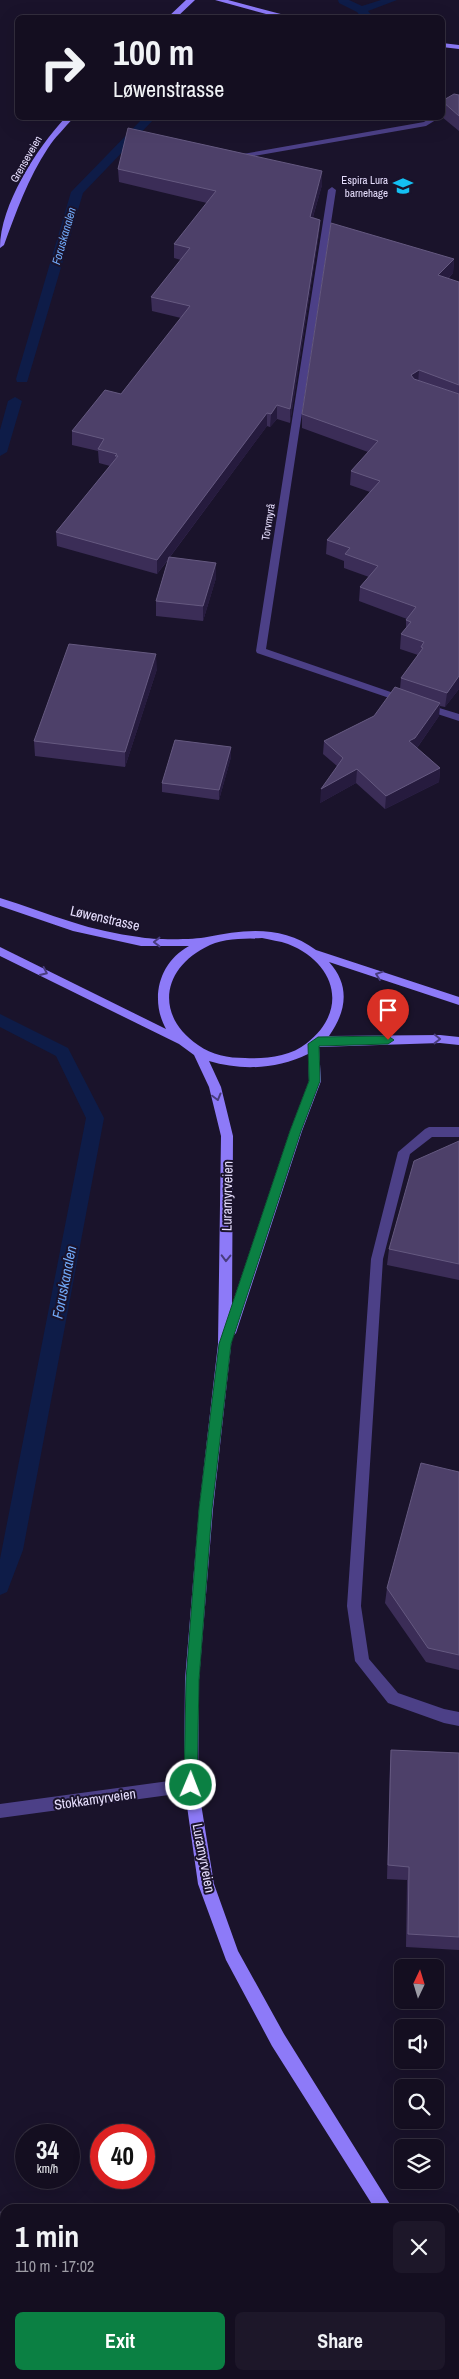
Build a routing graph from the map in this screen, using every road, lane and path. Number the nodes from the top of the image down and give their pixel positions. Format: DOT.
graph roads {
  1 [pos="191,0"];
  2 [pos="219,0"];
  3 [pos="174,15"];
  4 [pos="280,15"];
  5 [pos="445,45"];
  6 [pos="459,47"];
  7 [pos="67,120"];
  8 [pos="432,120"];
  9 [pos="243,156"];
  10 [pos="332,190"];
  11 [pos="4,225"];
  12 [pos="0,245"];
  13 [pos="459,718"];
  14 [pos="0,902"];
  15 [pos="206,942"];
  16 [pos="0,951"];
  17 [pos="314,953"];
  18 [pos="459,1001"];
  19 [pos="459,1041"];
  20 [pos="184,1042"];
  21 [pos="316,1043"];
  22 [pos="199,1052"];
  23 [pos="459,1132"];
  24 [pos="225,1344"];
  25 [pos="459,1719"];
  26 [pos="191,1785"];
  27 [pos="0,1812"];
  28 [pos="382,2204"];
  1 -- 3 [label="street"];
  2 -- 4 [label="street"];
  5 -- 6 [label="street"];
  7 -- 11 [label="street, Grenseveien"];
  8 -- 9 [label="street"];
  10 -- 13 [label="street, Torvmyrå"];
  11 -- 12 [label="street, Grenseveien"];
  15 -- 14 [label="street, Løwenstrasse, one-way"];
  15 -- 17 [label="street"];
  15 -- 20 [label="street"];
  16 -- 20 [label="street, one-way"];
  18 -- 17 [label="street, one-way"];
  17 -- 21 [label="street"];
  21 -- 19 [label="street, one-way"];
  20 -- 22 [label="street"];
  21 -- 22 [label="street"];
  21 -- 24 [label="street, Luramyrveien"];
  22 -- 24 [label="street, Luramyrveien, one-way"];
  23 -- 25 [label="street"];
  24 -- 26 [label="street, Luramyrveien"];
  26 -- 27 [label="street, Stokkamyrveien"];
  26 -- 28 [label="street, Luramyrveien"];
}
